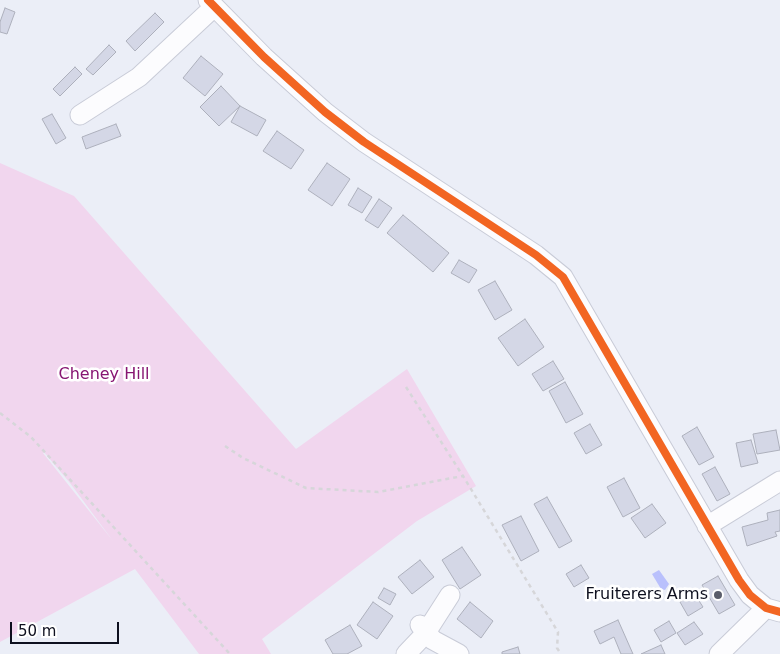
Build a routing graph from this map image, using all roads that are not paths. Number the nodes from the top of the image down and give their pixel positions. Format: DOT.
graph roads {
  1 [pos="211,3"];
  2 [pos="80,115"];
  3 [pos="780,481"];
  4 [pos="707,526"];
  5 [pos="450,595"];
  6 [pos="773,610"];
  7 [pos="423,630"];
  8 [pos="406,654"];
  9 [pos="459,654"];
  10 [pos="719,654"];
  1 -- 2 [label="street"];
  1 -- 4 [label="street"];
  3 -- 4 [label="street"];
  4 -- 6 [label="street"];
  5 -- 7 [label="street"];
  6 -- 10 [label="street"];
  7 -- 8 [label="street"];
  7 -- 9 [label="street"];
}
